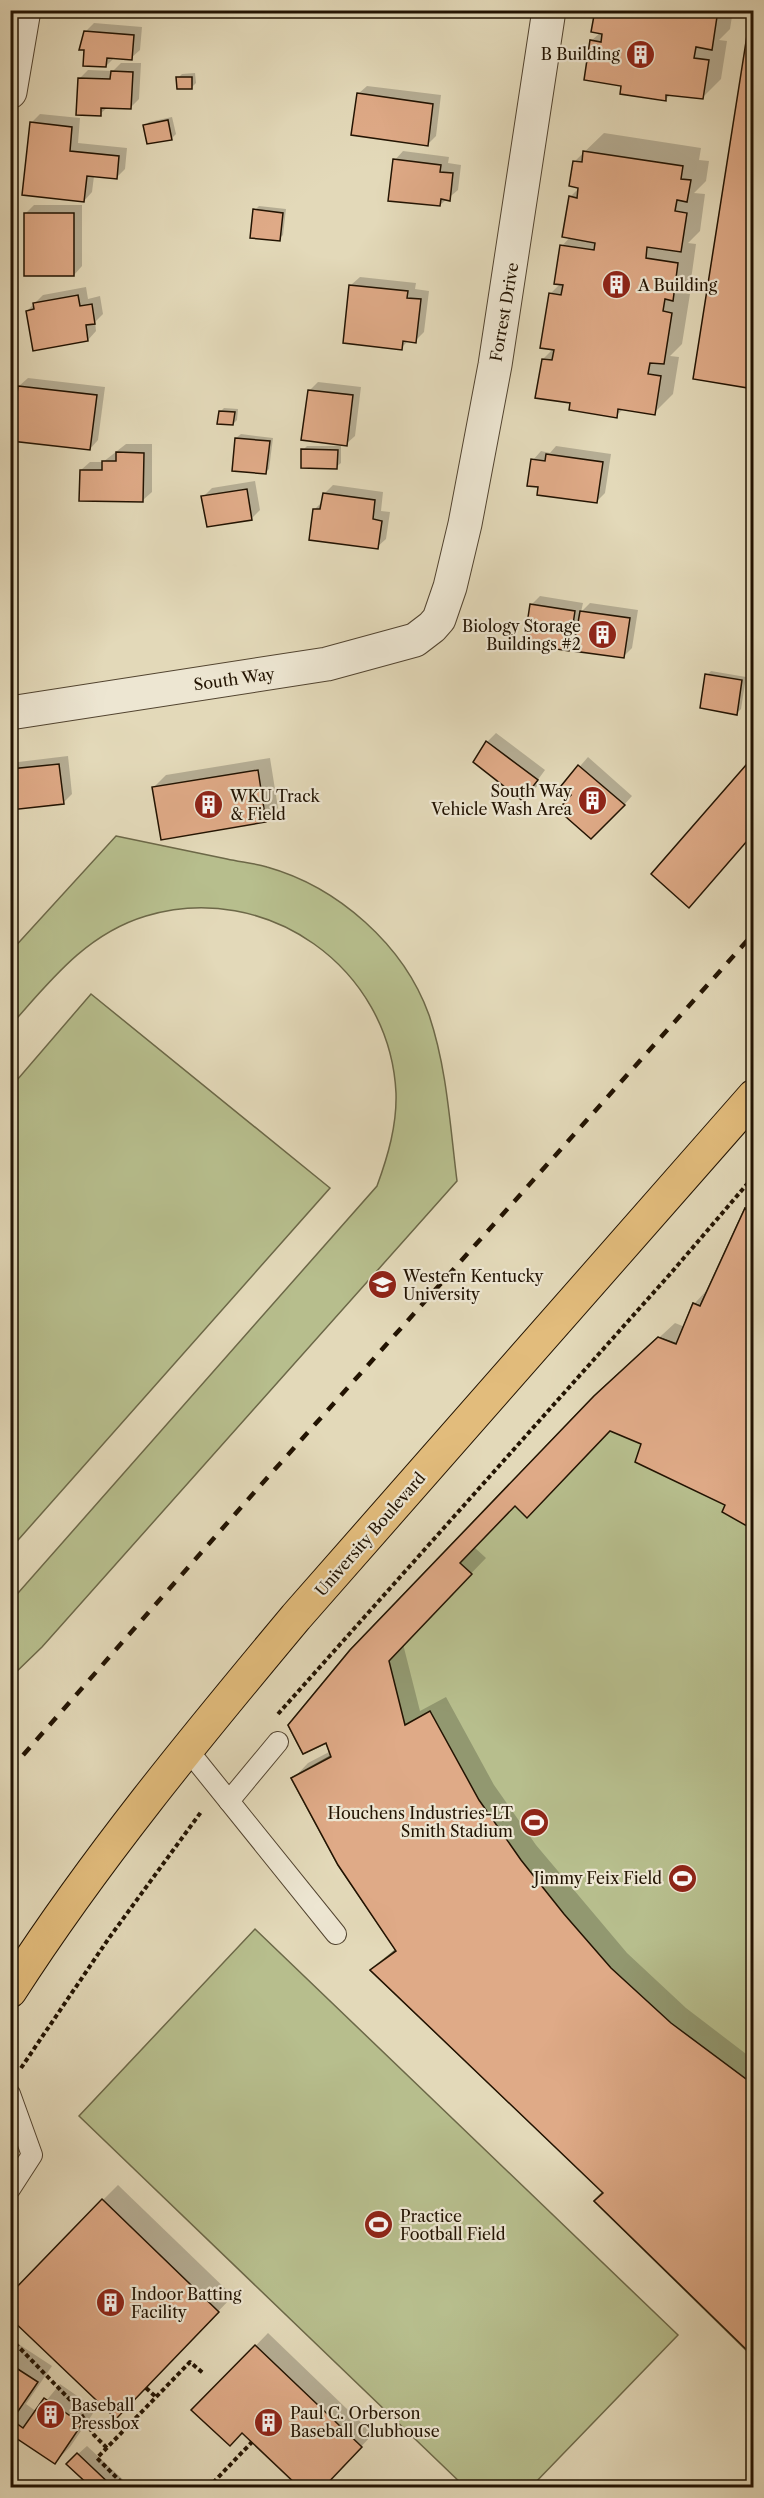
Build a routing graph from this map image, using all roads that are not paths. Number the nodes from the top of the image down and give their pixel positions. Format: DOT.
graph roads {
  1 [pos="24,10"];
  2 [pos="549,10"];
  3 [pos="10,92"];
  4 [pos="442,610"];
  5 [pos="10,713"];
  6 [pos="753,1096"];
  7 [pos="278,1742"];
  8 [pos="187,1749"];
  9 [pos="223,1795"];
  10 [pos="336,1934"];
  11 [pos="10,1992"];
  12 [pos="10,2094"];
  13 [pos="10,2189"];
  1 -- 3 [label="street"];
  2 -- 4 [label="street, Forrest Drive"];
  4 -- 5 [label="street, South Way"];
  6 -- 8 [label="main road, University Boulevard"];
  7 -- 9 [label="lane"];
  8 -- 9 [label="lane"];
  8 -- 11 [label="main road, University Boulevard"];
  9 -- 10 [label="lane"];
  12 -- 13 [label="lane"];
}
